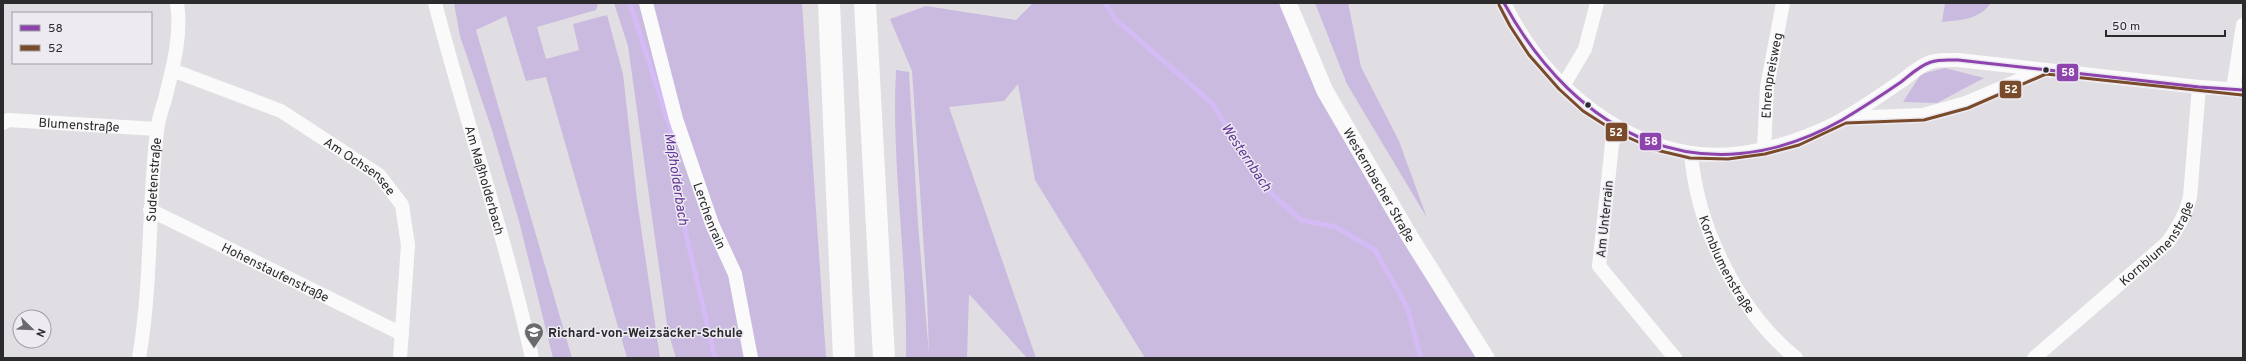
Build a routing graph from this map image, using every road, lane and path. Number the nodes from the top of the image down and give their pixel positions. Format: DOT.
graph roads {
  1 [pos="177,3"];
  2 [pos="435,3"];
  3 [pos="646,3"];
  4 [pos="829,3"];
  5 [pos="865,3"];
  6 [pos="1504,3"];
  7 [pos="1597,3"];
  8 [pos="1783,3"];
  9 [pos="1291,6"];
  10 [pos="2243,25"];
  11 [pos="2045,69"];
  12 [pos="172,70"];
  13 [pos="1563,86"];
  14 [pos="2199,87"];
  15 [pos="2238,89"];
  16 [pos="1845,118"];
  17 [pos="3,123"];
  18 [pos="1618,127"];
  19 [pos="157,129"];
  20 [pos="1764,149"];
  21 [pos="1691,153"];
  22 [pos="150,210"];
  23 [pos="402,334"];
  24 [pos="1792,357"];
  25 [pos="139,358"];
  26 [pos="400,358"];
  27 [pos="532,358"];
  28 [pos="750,358"];
  29 [pos="844,358"];
  30 [pos="884,358"];
  31 [pos="1486,358"];
  32 [pos="1675,358"];
  33 [pos="2034,358"];
  1 -- 12 [label="street, Sudetenstraße"];
  2 -- 27 [label="street, Am Maßholderbach"];
  3 -- 28 [label="street, Lerchenrain"];
  4 -- 29 [label="highway"];
  5 -- 30 [label="highway"];
  6 -- 13 [label="street"];
  7 -- 13 [label="street"];
  8 -- 20 [label="street, Ehrenpreisweg"];
  9 -- 31 [label="street, Westernbacher Straße"];
  10 -- 15 [label="street"];
  11 -- 14 [label="street"];
  11 -- 16 [label="street"];
  11 -- 16 [label="street"];
  12 -- 19 [label="street, Sudetenstraße"];
  12 -- 23 [label="street, Am Ochsensee"];
  13 -- 18 [label="street"];
  14 -- 15 [label="street"];
  14 -- 33 [label="street, Kornblumenstraße"];
  16 -- 20 [label="street"];
  17 -- 19 [label="street, Blumenstraße"];
  18 -- 21 [label="street"];
  18 -- 32 [label="street, Am Unterrain"];
  19 -- 22 [label="street, Sudetenstraße"];
  20 -- 21 [label="street"];
  21 -- 24 [label="street, Kornblumenstraße"];
  22 -- 23 [label="street, Hohenstaufenstraße"];
  22 -- 25 [label="street, Sudetenstraße"];
  23 -- 26 [label="street, Am Ochsensee"];
}
